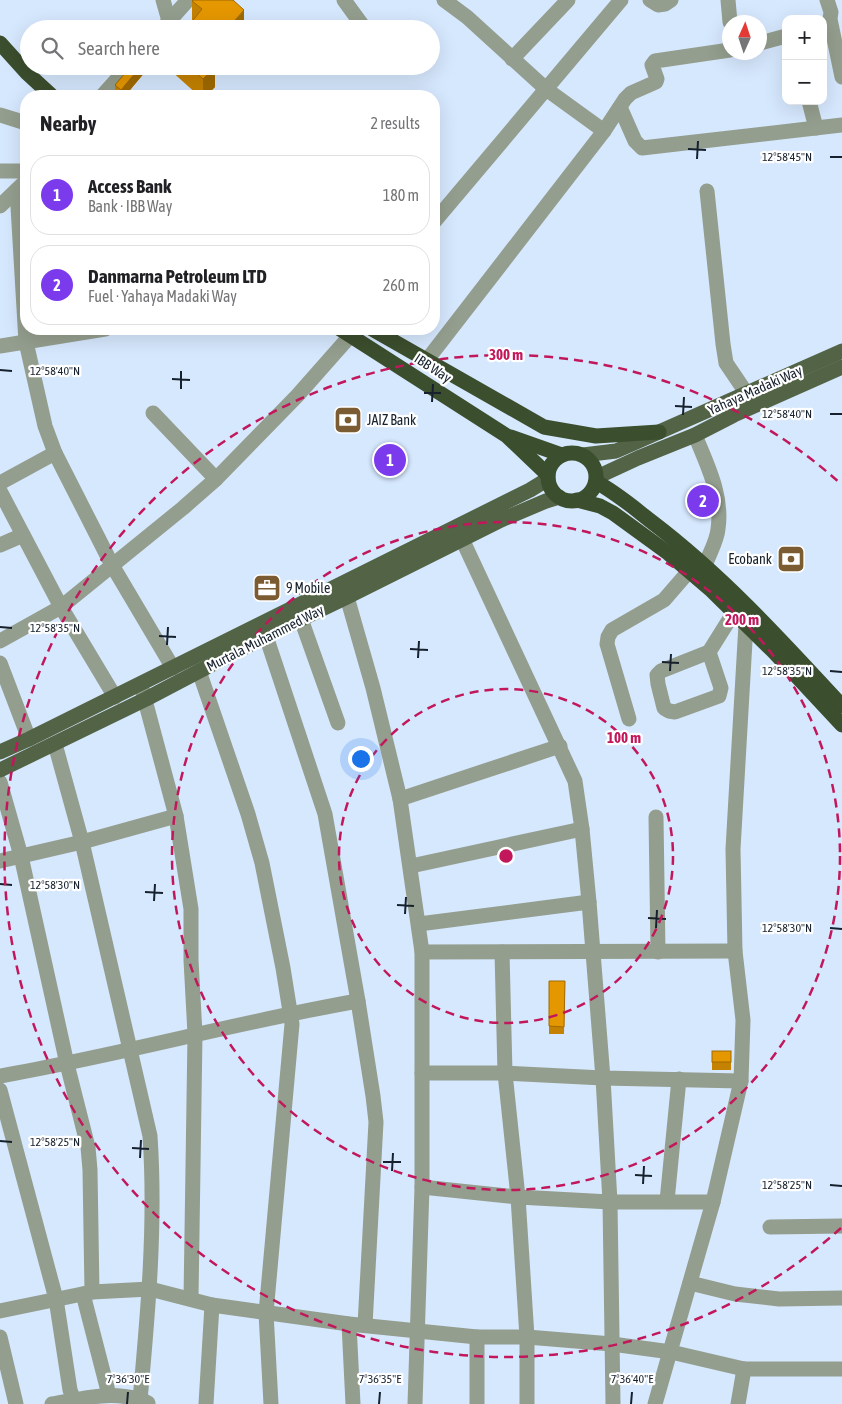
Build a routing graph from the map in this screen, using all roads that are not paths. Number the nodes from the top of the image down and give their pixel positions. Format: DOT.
graph roads {
  1 [pos="163,0"];
  2 [pos="188,0"];
  3 [pos="344,0"];
  4 [pos="444,0"];
  5 [pos="568,0"];
  6 [pos="621,0"];
  7 [pos="650,0"];
  8 [pos="671,0"];
  9 [pos="728,0"];
  10 [pos="827,0"];
  11 [pos="729,15"];
  12 [pos="165,20"];
  13 [pos="170,20"];
  14 [pos="358,20"];
  15 [pos="827,22"];
  16 [pos="782,37"];
  17 [pos="767,41"];
  18 [pos="0,43"];
  19 [pos="722,51"];
  20 [pos="512,59"];
  21 [pos="20,65"];
  22 [pos="29,75"];
  23 [pos="121,75"];
  24 [pos="842,77"];
  25 [pos="546,89"];
  26 [pos="45,90"];
  27 [pos="107,90"];
  28 [pos="810,105"];
  29 [pos="620,107"];
  30 [pos="0,115"];
  31 [pos="20,121"];
  32 [pos="842,125"];
  33 [pos="816,128"];
  34 [pos="604,131"];
  35 [pos="0,171"];
  36 [pos="20,171"];
  37 [pos="20,187"];
  38 [pos="707,191"];
  39 [pos="0,206"];
  40 [pos="440,215"];
  41 [pos="26,335"];
  42 [pos="69,335"];
  43 [pos="343,335"];
  44 [pos="350,335"];
  45 [pos="383,335"];
  46 [pos="26,342"];
  47 [pos="0,346"];
  48 [pos="427,360"];
  49 [pos="840,360"];
  50 [pos="747,394"];
  51 [pos="153,414"];
  52 [pos="659,432"];
  53 [pos="695,435"];
  54 [pos="507,436"];
  55 [pos="55,453"];
  56 [pos="562,455"];
  57 [pos="583,455"];
  58 [pos="548,477"];
  59 [pos="216,479"];
  60 [pos="597,480"];
  61 [pos="0,483"];
  62 [pos="0,491"];
  63 [pos="559,497"];
  64 [pos="577,500"];
  65 [pos="23,534"];
  66 [pos="462,539"];
  67 [pos="0,544"];
  68 [pos="112,565"];
  69 [pos="705,566"];
  70 [pos="690,570"];
  71 [pos="347,597"];
  72 [pos="61,607"];
  73 [pos="734,612"];
  74 [pos="301,619"];
  75 [pos="746,624"];
  76 [pos="266,636"];
  77 [pos="0,642"];
  78 [pos="709,652"];
  79 [pos="0,663"];
  80 [pos="173,668"];
  81 [pos="199,672"];
  82 [pos="140,684"];
  83 [pos="821,693"];
  84 [pos="115,697"];
  85 [pos="146,699"];
  86 [pos="842,706"];
  87 [pos="629,719"];
  88 [pos="338,723"];
  89 [pos="842,725"];
  90 [pos="29,739"];
  91 [pos="55,744"];
  92 [pos="560,746"];
  93 [pos="0,752"];
  94 [pos="0,770"];
  95 [pos="0,782"];
  96 [pos="400,799"];
  97 [pos="176,816"];
  98 [pos="656,817"];
  99 [pos="582,829"];
  100 [pos="82,842"];
  101 [pos="20,856"];
  102 [pos="0,861"];
  103 [pos="411,866"];
  104 [pos="589,902"];
  105 [pos="419,924"];
  106 [pos="593,951"];
  107 [pos="735,951"];
  108 [pos="422,952"];
  109 [pos="502,952"];
  110 [pos="658,952"];
  111 [pos="358,1001"];
  112 [pos="289,1013"];
  113 [pos="195,1034"];
  114 [pos="130,1048"];
  115 [pos="67,1064"];
  116 [pos="422,1072"];
  117 [pos="505,1073"];
  118 [pos="0,1076"];
  119 [pos="603,1078"];
  120 [pos="679,1079"];
  121 [pos="741,1081"];
  122 [pos="0,1090"];
  123 [pos="422,1188"];
  124 [pos="518,1197"];
  125 [pos="610,1202"];
  126 [pos="668,1202"];
  127 [pos="713,1202"];
  128 [pos="842,1226"];
  129 [pos="770,1227"];
  130 [pos="693,1283"];
  131 [pos="150,1289"];
  132 [pos="88,1293"];
  133 [pos="842,1298"];
  134 [pos="56,1299"];
  135 [pos="191,1299"];
  136 [pos="212,1306"];
  137 [pos="0,1311"];
  138 [pos="266,1313"];
  139 [pos="348,1324"];
  140 [pos="365,1325"];
  141 [pos="418,1330"];
  142 [pos="477,1336"];
  143 [pos="0,1337"];
  144 [pos="527,1337"];
  145 [pos="612,1344"];
  146 [pos="675,1353"];
  147 [pos="744,1369"];
  148 [pos="842,1369"];
  149 [pos="115,1398"];
  150 [pos="74,1400"];
  151 [pos="144,1402"];
  152 [pos="16,1404"];
  153 [pos="52,1404"];
  154 [pos="206,1404"];
  155 [pos="271,1404"];
  156 [pos="353,1404"];
  157 [pos="415,1404"];
  158 [pos="477,1404"];
  159 [pos="527,1404"];
  160 [pos="613,1404"];
  161 [pos="655,1404"];
  162 [pos="738,1404"];
  1 -- 12 [label="street"];
  2 -- 13 [label="street"];
  3 -- 14 [label="street"];
  4 -- 20 [label="street"];
  5 -- 20 [label="street"];
  6 -- 25 [label="street"];
  7 -- 8 [label="street"];
  9 -- 11 [label="street"];
  10 -- 15 [label="street"];
  15 -- 24 [label="street"];
  16 -- 17 [label="street"];
  18 -- 21 [label="highway"];
  19 -- 29 [label="street"];
  20 -- 25 [label="street"];
  22 -- 26 [label="highway"];
  23 -- 27 [label="street"];
  25 -- 34 [label="street"];
  25 -- 40 [label="street"];
  28 -- 33 [label="street"];
  29 -- 33 [label="street"];
  29 -- 34 [label="street"];
  30 -- 31 [label="street"];
  32 -- 33 [label="street"];
  34 -- 48 [label="street"];
  35 -- 36 [label="street"];
  37 -- 39 [label="street"];
  38 -- 50 [label="street"];
  41 -- 46 [label="street"];
  42 -- 46 [label="street"];
  43 -- 59 [label="street"];
  44 -- 54 [label="highway, IBB Way"];
  45 -- 48 [label="highway"];
  46 -- 47 [label="street"];
  46 -- 55 [label="street"];
  48 -- 52 [label="highway"];
  49 -- 50 [label="main road, Yahaya Madaki Way"];
  49 -- 53 [label="main road, Yahaya Madaki Way"];
  50 -- 52 [label="main road, Yahaya Madaki Way"];
  51 -- 59 [label="street"];
  52 -- 57 [label="main road, Yahaya Madaki Way"];
  53 -- 60 [label="main road, Yahaya Madaki Way"];
  53 -- 69 [label="street"];
  54 -- 56 [label="highway, IBB Way"];
  54 -- 58 [label="highway, IBB Way"];
  55 -- 61 [label="street"];
  55 -- 68 [label="street"];
  56 -- 57 [label="highway"];
  56 -- 58 [label="highway"];
  57 -- 60 [label="highway"];
  58 -- 63 [label="highway"];
  58 -- 80 [label="main road, Murtala Muhammed Way"];
  59 -- 68 [label="street"];
  60 -- 64 [label="highway"];
  60 -- 69 [label="highway"];
  62 -- 65 [label="street"];
  63 -- 64 [label="highway"];
  63 -- 66 [label="main road, Murtala Muhammed Way"];
  64 -- 70 [label="highway"];
  65 -- 67 [label="street"];
  65 -- 72 [label="street"];
  66 -- 71 [label="main road, Murtala Muhammed Way"];
  66 -- 92 [label="street"];
  68 -- 72 [label="street"];
  68 -- 80 [label="street"];
  69 -- 83 [label="highway"];
  70 -- 73 [label="highway"];
  70 -- 87 [label="street"];
  71 -- 74 [label="main road, Murtala Muhammed Way"];
  71 -- 96 [label="street"];
  72 -- 77 [label="street"];
  72 -- 84 [label="street"];
  73 -- 75 [label="highway"];
  73 -- 78 [label="street"];
  74 -- 76 [label="main road, Murtala Muhammed Way"];
  74 -- 88 [label="street"];
  75 -- 83 [label="highway"];
  75 -- 107 [label="street"];
  76 -- 81 [label="main road, Murtala Muhammed Way"];
  76 -- 111 [label="street"];
  78 -- 78 [label="street"];
  79 -- 90 [label="street"];
  80 -- 82 [label="main road, Murtala Muhammed Way"];
  81 -- 85 [label="main road, Murtala Muhammed Way"];
  81 -- 112 [label="street"];
  82 -- 84 [label="main road, Murtala Muhammed Way"];
  82 -- 85 [label="street"];
  83 -- 86 [label="highway"];
  83 -- 89 [label="highway"];
  84 -- 90 [label="main road, Murtala Muhammed Way"];
  85 -- 91 [label="main road, Murtala Muhammed Way"];
  85 -- 97 [label="street"];
  90 -- 93 [label="main road, Murtala Muhammed Way"];
  91 -- 94 [label="main road, Murtala Muhammed Way"];
  91 -- 100 [label="street"];
  92 -- 96 [label="street"];
  92 -- 99 [label="street"];
  95 -- 101 [label="street"];
  96 -- 103 [label="street"];
  97 -- 100 [label="street"];
  97 -- 113 [label="street"];
  98 -- 110 [label="street"];
  99 -- 103 [label="street"];
  99 -- 104 [label="street"];
  100 -- 101 [label="street"];
  100 -- 114 [label="street"];
  101 -- 102 [label="street"];
  101 -- 115 [label="street"];
  103 -- 105 [label="street"];
  104 -- 105 [label="street"];
  104 -- 106 [label="street"];
  105 -- 108 [label="street"];
  106 -- 109 [label="street"];
  106 -- 110 [label="street"];
  106 -- 119 [label="street"];
  107 -- 110 [label="street"];
  107 -- 121 [label="street"];
  108 -- 109 [label="street"];
  108 -- 116 [label="street"];
  109 -- 117 [label="street"];
  111 -- 112 [label="street"];
  111 -- 140 [label="street"];
  112 -- 113 [label="street"];
  112 -- 138 [label="street"];
  113 -- 114 [label="street"];
  113 -- 135 [label="street"];
  114 -- 115 [label="street"];
  114 -- 131 [label="street"];
  115 -- 118 [label="street"];
  115 -- 132 [label="street"];
  116 -- 117 [label="street"];
  116 -- 123 [label="street"];
  117 -- 119 [label="street"];
  117 -- 124 [label="street"];
  119 -- 120 [label="street"];
  119 -- 125 [label="street"];
  120 -- 121 [label="street"];
  120 -- 126 [label="street"];
  121 -- 127 [label="street"];
  122 -- 134 [label="street"];
  123 -- 124 [label="street"];
  123 -- 141 [label="street"];
  124 -- 125 [label="street"];
  124 -- 144 [label="street"];
  125 -- 126 [label="street"];
  125 -- 145 [label="street"];
  126 -- 127 [label="street"];
  127 -- 130 [label="street"];
  128 -- 129 [label="street"];
  130 -- 133 [label="street"];
  130 -- 146 [label="street"];
  131 -- 132 [label="street"];
  131 -- 135 [label="street"];
  131 -- 151 [label="street"];
  132 -- 134 [label="street"];
  132 -- 149 [label="street"];
  134 -- 137 [label="street"];
  134 -- 150 [label="street"];
  135 -- 136 [label="street"];
  136 -- 138 [label="street"];
  136 -- 154 [label="street"];
  138 -- 139 [label="street"];
  138 -- 155 [label="street"];
  139 -- 140 [label="street"];
  139 -- 156 [label="street"];
  140 -- 141 [label="street"];
  141 -- 142 [label="street"];
  141 -- 157 [label="street"];
  142 -- 144 [label="street"];
  142 -- 158 [label="street"];
  143 -- 152 [label="street"];
  144 -- 145 [label="street"];
  144 -- 159 [label="street"];
  145 -- 146 [label="street"];
  145 -- 160 [label="street"];
  146 -- 147 [label="street"];
  146 -- 161 [label="street"];
  147 -- 148 [label="street"];
  147 -- 162 [label="street"];
  149 -- 150 [label="street"];
  149 -- 151 [label="street"];
  150 -- 153 [label="street"];
}
